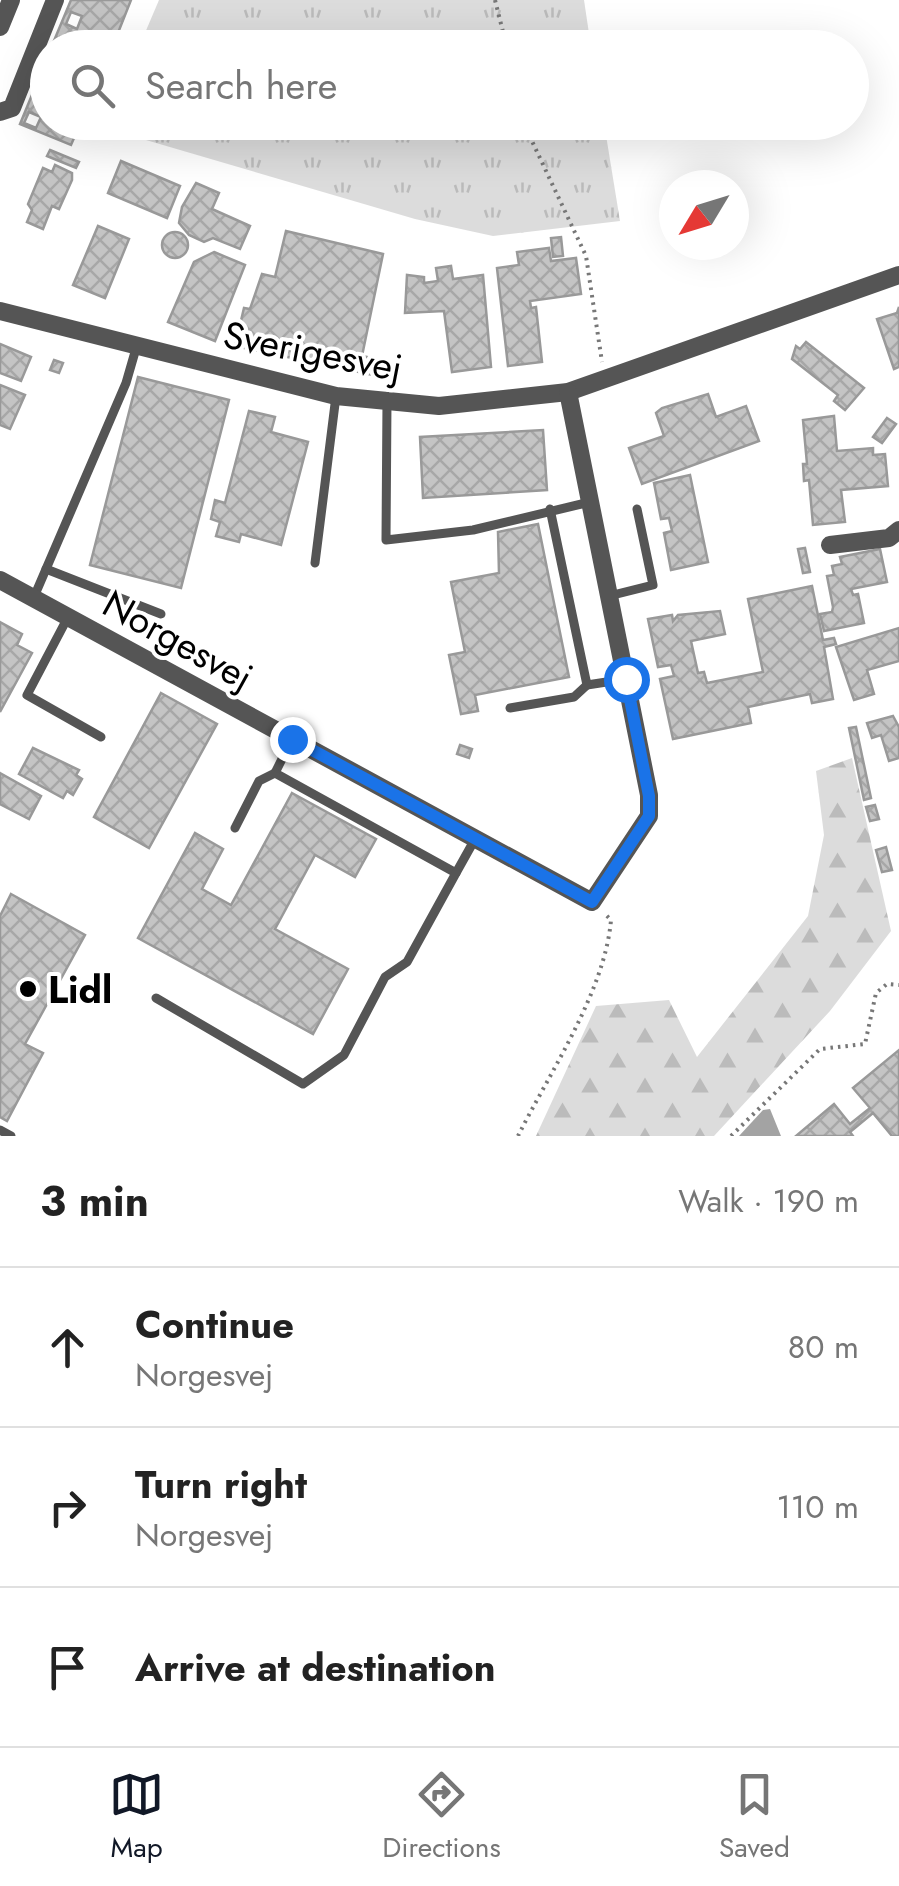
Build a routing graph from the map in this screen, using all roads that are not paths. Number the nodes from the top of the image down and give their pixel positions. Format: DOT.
graph roads {
  1 [pos="11,0"];
  2 [pos="55,0"];
  3 [pos="0,27"];
  4 [pos="43,30"];
  5 [pos="30,63"];
  6 [pos="0,112"];
  7 [pos="899,275"];
  8 [pos="0,311"];
  9 [pos="137,346"];
  10 [pos="568,392"];
  11 [pos="336,396"];
  12 [pos="388,401"];
  13 [pos="590,502"];
  14 [pos="550,509"];
  15 [pos="637,510"];
  16 [pos="899,530"];
  17 [pos="830,545"];
  18 [pos="316,563"];
  19 [pos="46,569"];
  20 [pos="0,580"];
  21 [pos="609,596"];
  22 [pos="34,598"];
  23 [pos="161,614"];
  24 [pos="68,617"];
  25 [pos="626,679"];
  26 [pos="587,685"];
  27 [pos="510,708"];
  28 [pos="101,737"];
  29 [pos="292,739"];
  30 [pos="274,772"];
  31 [pos="234,828"];
  32 [pos="476,838"];
  33 [pos="456,873"];
  34 [pos="156,998"];
  35 [pos="0,1130"];
  36 [pos="11,1136"];
  1 -- 3 [label="street"];
  2 -- 4 [label="street"];
  5 -- 6 [label="street"];
  7 -- 10 [label="street, Sverigesvej"];
  8 -- 9 [label="street, Sverigesvej"];
  9 -- 11 [label="street, Sverigesvej"];
  9 -- 19 [label="lane"];
  10 -- 12 [label="street, Sverigesvej"];
  10 -- 13 [label="street"];
  11 -- 12 [label="street, Sverigesvej"];
  11 -- 18 [label="lane"];
  12 -- 14 [label="lane"];
  13 -- 14 [label="lane"];
  13 -- 21 [label="street"];
  14 -- 26 [label="lane"];
  15 -- 21 [label="lane"];
  16 -- 17 [label="street"];
  19 -- 22 [label="lane"];
  19 -- 23 [label="lane"];
  20 -- 22 [label="street, Norgesvej"];
  21 -- 25 [label="street"];
  22 -- 24 [label="street, Norgesvej"];
  24 -- 28 [label="lane"];
  24 -- 29 [label="street, Norgesvej"];
  25 -- 26 [label="lane"];
  25 -- 32 [label="street, Norgesvej"];
  26 -- 27 [label="lane"];
  29 -- 30 [label="lane"];
  29 -- 32 [label="street, Norgesvej"];
  30 -- 31 [label="lane"];
  30 -- 33 [label="lane"];
  32 -- 33 [label="lane"];
  33 -- 34 [label="lane"];
  35 -- 36 [label="lane"];
}
